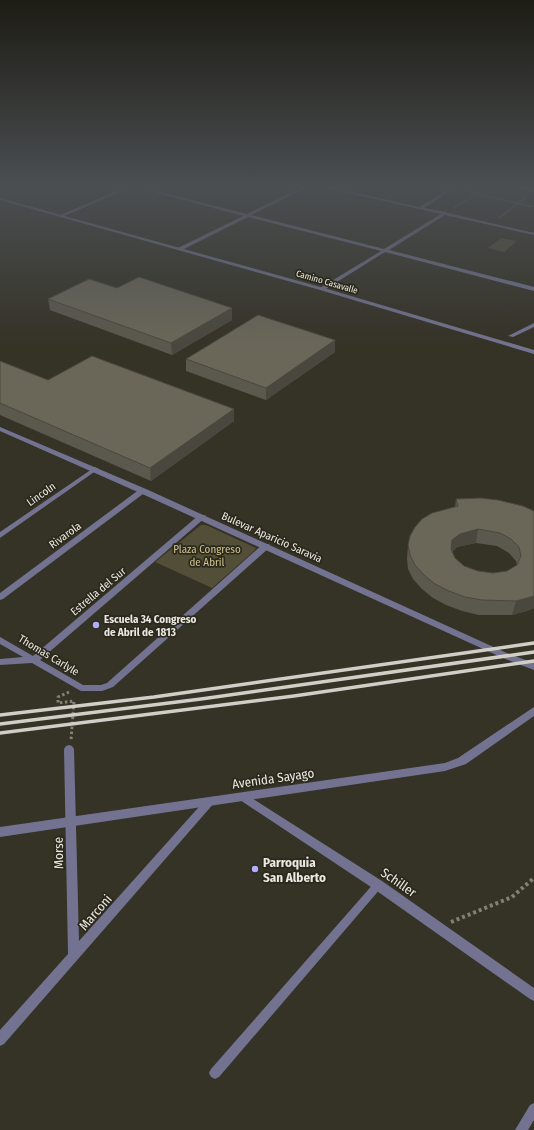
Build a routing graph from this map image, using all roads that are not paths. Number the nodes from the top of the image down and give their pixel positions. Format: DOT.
graph roads {
  1 [pos="150,241"];
  2 [pos="197,241"];
  3 [pos="344,241"];
  4 [pos="401,241"];
  5 [pos="180,249"];
  6 [pos="385,251"];
  7 [pos="322,289"];
  8 [pos="534,289"];
  9 [pos="534,325"];
  10 [pos="511,336"];
  11 [pos="534,352"];
  12 [pos="0,429"];
  13 [pos="95,469"];
  14 [pos="143,491"];
  15 [pos="202,517"];
  16 [pos="0,536"];
  17 [pos="266,546"];
  18 [pos="0,597"];
  19 [pos="0,640"];
  20 [pos="34,660"];
  21 [pos="0,662"];
  22 [pos="534,667"];
  23 [pos="534,711"];
  24 [pos="70,744"];
  25 [pos="244,797"];
  26 [pos="210,802"];
  27 [pos="71,822"];
  28 [pos="0,832"];
  29 [pos="378,885"];
  30 [pos="74,957"];
  31 [pos="534,995"];
  32 [pos="0,1040"];
  33 [pos="215,1074"];
  34 [pos="534,1109"];
  35 [pos="521,1130"];
  1 -- 5 [label="street, Camino Casavalle"];
  2 -- 5 [label="street"];
  3 -- 6 [label="street"];
  4 -- 6 [label="street"];
  5 -- 7 [label="street, Camino Casavalle"];
  6 -- 7 [label="street"];
  6 -- 8 [label="street"];
  7 -- 11 [label="street, Camino Casavalle"];
  9 -- 10 [label="street"];
  12 -- 13 [label="street, Bulevar Aparicio Saravia"];
  13 -- 14 [label="street, Bulevar Aparicio Saravia"];
  13 -- 16 [label="street, Lincoln"];
  14 -- 15 [label="street, Bulevar Aparicio Saravia"];
  14 -- 18 [label="street, Rivarola"];
  15 -- 17 [label="street, Bulevar Aparicio Saravia"];
  15 -- 20 [label="street, Estrella del Sur"];
  17 -- 20 [label="street, Thomas Carlyle"];
  17 -- 22 [label="street, Bulevar Aparicio Saravia"];
  19 -- 20 [label="street, Thomas Carlyle"];
  20 -- 21 [label="street"];
  23 -- 25 [label="street, Avenida Sayago"];
  24 -- 27 [label="street, Morse"];
  25 -- 26 [label="street, Avenida Sayago"];
  25 -- 29 [label="street, Schiller"];
  26 -- 27 [label="street, Avenida Sayago"];
  26 -- 30 [label="street, Marconi"];
  27 -- 28 [label="street, Avenida Sayago"];
  27 -- 30 [label="street, Morse"];
  29 -- 31 [label="street, Schiller"];
  29 -- 33 [label="lane"];
  30 -- 32 [label="street, Marconi"];
  34 -- 35 [label="lane"];
}
